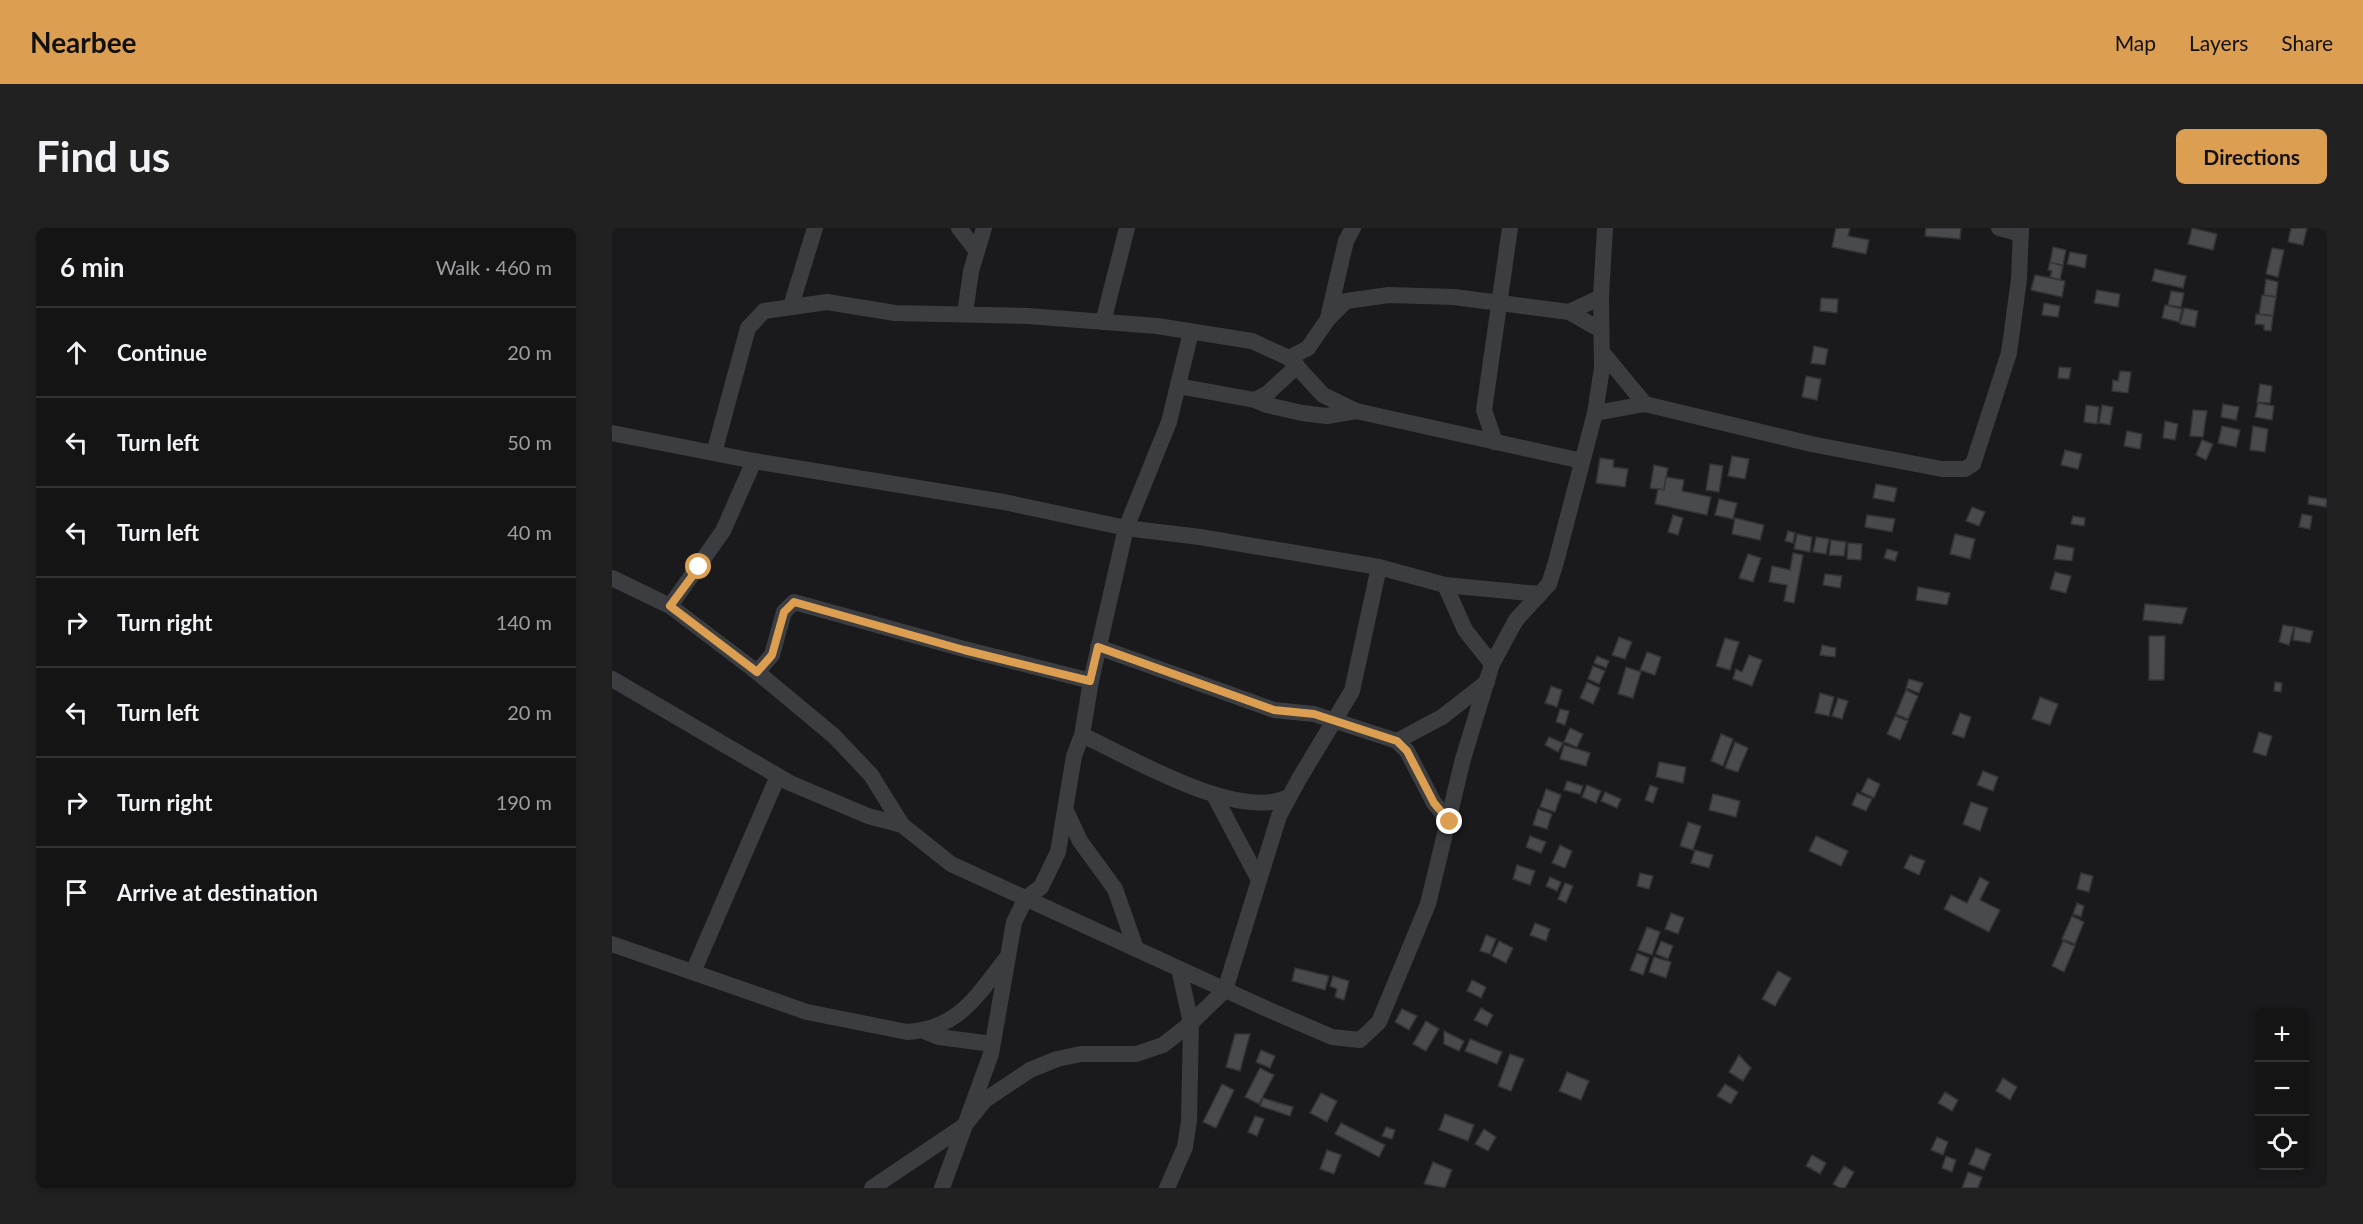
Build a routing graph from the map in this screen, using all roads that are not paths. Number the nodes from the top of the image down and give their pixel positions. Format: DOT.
graph roads {
  1 [pos="815,228"];
  2 [pos="959,228"];
  3 [pos="984,228"];
  4 [pos="1127,228"];
  5 [pos="1353,228"];
  6 [pos="1509,228"];
  7 [pos="1605,228"];
  8 [pos="1999,228"];
  9 [pos="2021,231"];
  10 [pos="976,250"];
  11 [pos="1600,297"];
  12 [pos="1497,303"];
  13 [pos="791,306"];
  14 [pos="1569,312"];
  15 [pos="965,314"];
  16 [pos="1328,319"];
  17 [pos="1103,322"];
  18 [pos="1601,330"];
  19 [pos="1191,332"];
  20 [pos="1602,352"];
  21 [pos="1293,362"];
  22 [pos="1178,386"];
  23 [pos="1255,400"];
  24 [pos="1645,404"];
  25 [pos="1484,410"];
  26 [pos="1356,411"];
  27 [pos="1595,413"];
  28 [pos="612,433"];
  29 [pos="1467,435"];
  30 [pos="1495,442"];
  31 [pos="714,453"];
  32 [pos="754,461"];
  33 [pos="1582,461"];
  34 [pos="1126,528"];
  35 [pos="1379,567"];
  36 [pos="612,578"];
  37 [pos="1445,585"];
  38 [pos="1540,594"];
  39 [pos="670,606"];
  40 [pos="1098,647"];
  41 [pos="1492,664"];
  42 [pos="757,672"];
  43 [pos="612,679"];
  44 [pos="1090,681"];
  45 [pos="1487,682"];
  46 [pos="1335,722"];
  47 [pos="1082,735"];
  48 [pos="1397,741"];
  49 [pos="778,776"];
  50 [pos="1214,795"];
  51 [pos="1289,797"];
  52 [pos="1066,811"];
  53 [pos="1450,822"];
  54 [pos="902,825"];
  55 [pos="1259,879"];
  56 [pos="1026,898"];
  57 [pos="612,944"];
  58 [pos="1136,949"];
  59 [pos="1007,957"];
  60 [pos="1179,969"];
  61 [pos="693,972"];
  62 [pos="1225,990"];
  63 [pos="1191,1023"];
  64 [pos="924,1031"];
  65 [pos="992,1044"];
  66 [pos="964,1126"];
  67 [pos="872,1188"];
  68 [pos="942,1188"];
  69 [pos="1167,1188"];
  1 -- 13 [label="street"];
  2 -- 10 [label="street"];
  3 -- 10 [label="street"];
  4 -- 17 [label="street"];
  5 -- 16 [label="street"];
  6 -- 12 [label="street"];
  7 -- 11 [label="street"];
  8 -- 9 [label="street"];
  9 -- 24 [label="street"];
  10 -- 15 [label="street"];
  11 -- 14 [label="street"];
  11 -- 18 [label="street"];
  12 -- 14 [label="street"];
  12 -- 16 [label="street"];
  12 -- 25 [label="street"];
  13 -- 15 [label="street"];
  13 -- 31 [label="street"];
  14 -- 18 [label="street"];
  15 -- 17 [label="street"];
  16 -- 21 [label="street"];
  17 -- 19 [label="street"];
  18 -- 20 [label="street"];
  19 -- 21 [label="street"];
  19 -- 22 [label="street"];
  20 -- 24 [label="street"];
  20 -- 27 [label="street"];
  21 -- 23 [label="street"];
  21 -- 26 [label="street"];
  22 -- 23 [label="street"];
  22 -- 34 [label="street"];
  23 -- 26 [label="street"];
  24 -- 27 [label="street"];
  25 -- 29 [label="street"];
  25 -- 30 [label="street"];
  26 -- 29 [label="street"];
  27 -- 33 [label="street"];
  28 -- 31 [label="street"];
  29 -- 30 [label="street"];
  30 -- 33 [label="street"];
  31 -- 32 [label="street"];
  32 -- 34 [label="street"];
  32 -- 39 [label="street"];
  33 -- 38 [label="street"];
  34 -- 35 [label="street"];
  34 -- 40 [label="street"];
  35 -- 37 [label="street"];
  35 -- 46 [label="street"];
  36 -- 39 [label="street"];
  37 -- 38 [label="street"];
  37 -- 41 [label="street"];
  38 -- 41 [label="street"];
  39 -- 42 [label="street"];
  40 -- 44 [label="street"];
  40 -- 46 [label="street"];
  41 -- 45 [label="street"];
  42 -- 44 [label="street"];
  42 -- 54 [label="street"];
  43 -- 49 [label="street"];
  44 -- 47 [label="street"];
  45 -- 48 [label="street"];
  45 -- 53 [label="street"];
  46 -- 48 [label="street"];
  46 -- 51 [label="street"];
  47 -- 50 [label="street"];
  47 -- 52 [label="street"];
  48 -- 53 [label="street"];
  49 -- 54 [label="street"];
  49 -- 61 [label="street"];
  50 -- 51 [label="street"];
  50 -- 55 [label="street"];
  51 -- 55 [label="street"];
  52 -- 56 [label="street"];
  52 -- 58 [label="street"];
  53 -- 62 [label="street"];
  54 -- 56 [label="street"];
  55 -- 62 [label="street"];
  56 -- 58 [label="street"];
  56 -- 59 [label="street"];
  57 -- 61 [label="street"];
  58 -- 60 [label="street"];
  59 -- 64 [label="street"];
  59 -- 65 [label="street"];
  60 -- 62 [label="street"];
  60 -- 63 [label="street"];
  61 -- 64 [label="street"];
  62 -- 63 [label="street"];
  63 -- 66 [label="street"];
  63 -- 69 [label="street"];
  64 -- 65 [label="street"];
  65 -- 66 [label="street"];
  66 -- 67 [label="street"];
  66 -- 68 [label="street"];
}
